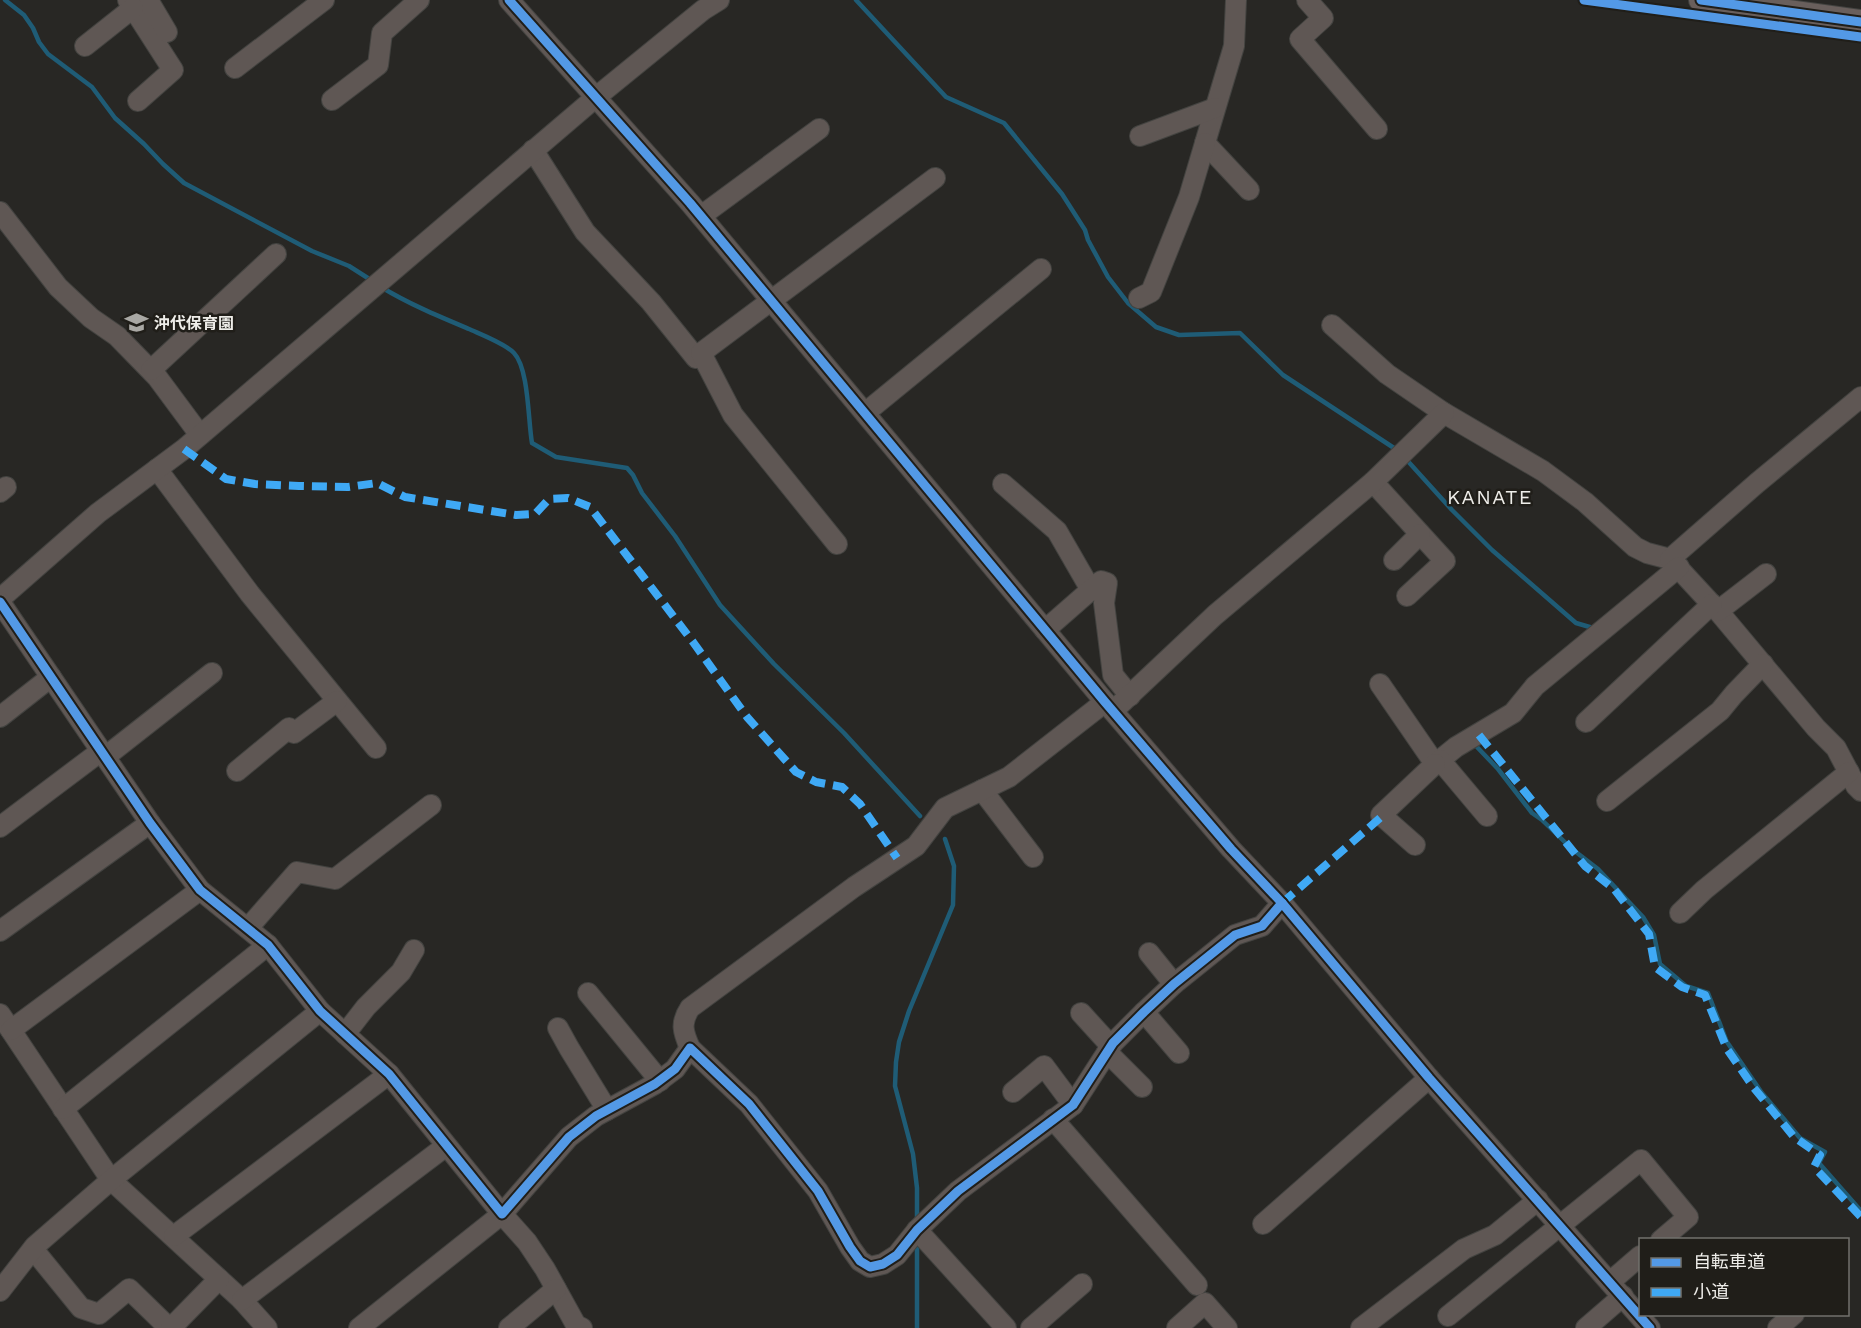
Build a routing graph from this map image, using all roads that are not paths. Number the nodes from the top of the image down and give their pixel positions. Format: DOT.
graph roads {
  1 [pos="324,0"];
  2 [pos="419,0"];
  3 [pos="509,0"];
  4 [pos="719,0"];
  5 [pos="1236,0"];
  6 [pos="1307,0"];
  7 [pos="1701,0"];
  8 [pos="137,3"];
  9 [pos="1861,22"];
  10 [pos="168,32"];
  11 [pos="85,46"];
  12 [pos="235,68"];
  13 [pos="595,98"];
  14 [pos="332,100"];
  15 [pos="138,101"];
  16 [pos="1215,108"];
  17 [pos="819,129"];
  18 [pos="1377,129"];
  19 [pos="1140,136"];
  20 [pos="1205,143"];
  21 [pos="533,150"];
  22 [pos="935,178"];
  23 [pos="1249,190"];
  24 [pos="0,212"];
  25 [pos="701,216"];
  26 [pos="276,254"];
  27 [pos="1041,269"];
  28 [pos="1139,298"];
  29 [pos="771,300"];
  30 [pos="1332,325"];
  31 [pos="701,353"];
  32 [pos="151,370"];
  33 [pos="1861,396"];
  34 [pos="865,413"];
  35 [pos="1444,413"];
  36 [pos="200,435"];
  37 [pos="158,469"];
  38 [pos="1373,483"];
  39 [pos="1003,484"];
  40 [pos="1420,534"];
  41 [pos="837,544"];
  42 [pos="1394,560"];
  43 [pos="1675,563"];
  44 [pos="1766,574"];
  45 [pos="1091,590"];
  46 [pos="1407,596"];
  47 [pos="0,600"];
  48 [pos="1715,608"];
  49 [pos="1046,630"];
  50 [pos="1762,664"];
  51 [pos="212,672"];
  52 [pos="51,677"];
  53 [pos="1380,684"];
  54 [pos="1130,696"];
  55 [pos="337,701"];
  56 [pos="1109,707"];
  57 [pos="0,717"];
  58 [pos="1586,722"];
  59 [pos="376,748"];
  60 [pos="103,754"];
  61 [pos="1438,762"];
  62 [pos="237,771"];
  63 [pos="1849,772"];
  64 [pos="982,790"];
  65 [pos="1861,791"];
  66 [pos="1607,801"];
  67 [pos="431,805"];
  68 [pos="1486,816"];
  69 [pos="150,823"];
  70 [pos="0,827"];
  71 [pos="1415,845"];
  72 [pos="1033,857"];
  73 [pos="200,890"];
  74 [pos="1282,903"];
  75 [pos="1680,913"];
  76 [pos="248,928"];
  77 [pos="0,931"];
  78 [pos="268,945"];
  79 [pos="414,950"];
  80 [pos="1149,953"];
  81 [pos="1174,984"];
  82 [pos="588,993"];
  83 [pos="320,1011"];
  84 [pos="1144,1012"];
  85 [pos="1081,1013"];
  86 [pos="5,1022"];
  87 [pos="558,1028"];
  88 [pos="345,1034"];
  89 [pos="690,1048"];
  90 [pos="1109,1049"];
  91 [pos="1179,1053"];
  92 [pos="389,1074"];
  93 [pos="1429,1078"];
  94 [pos="660,1081"];
  95 [pos="1142,1087"];
  96 [pos="1013,1092"];
  97 [pos="1073,1105"];
  98 [pos="63,1109"];
  99 [pos="607,1110"];
  100 [pos="1053,1119"];
  101 [pos="446,1146"];
  102 [pos="111,1180"];
  103 [pos="1538,1200"];
  104 [pos="502,1214"];
  105 [pos="1263,1224"];
  106 [pos="1560,1226"];
  107 [pos="917,1230"];
  108 [pos="174,1236"];
  109 [pos="1662,1238"];
  110 [pos="33,1249"];
  111 [pos="1639,1259"];
  112 [pos="219,1279"];
  113 [pos="1082,1284"];
  114 [pos="1197,1285"];
  115 [pos="556,1289"];
  116 [pos="1616,1289"];
  117 [pos="0,1291"];
  118 [pos="242,1299"];
  119 [pos="1448,1316"];
  120 [pos="1792,1316"];
  121 [pos="1641,1325"];
  122 [pos="1003,1327"];
  123 [pos="170,1328"];
  124 [pos="267,1328"];
  125 [pos="359,1328"];
  126 [pos="509,1328"];
  127 [pos="582,1328"];
  128 [pos="1031,1328"];
  129 [pos="1177,1328"];
  130 [pos="1227,1328"];
  131 [pos="1361,1328"];
  132 [pos="1586,1328"];
  133 [pos="1778,1328"];
  1 -- 12 [label="street"];
  2 -- 14 [label="street"];
  3 -- 13 [label="street"];
  4 -- 13 [label="street"];
  5 -- 16 [label="street"];
  6 -- 18 [label="street"];
  7 -- 9 [label="main road"];
  8 -- 10 [label="street"];
  8 -- 11 [label="street"];
  8 -- 15 [label="street"];
  13 -- 21 [label="street"];
  13 -- 25 [label="street"];
  16 -- 19 [label="street"];
  16 -- 20 [label="street"];
  17 -- 25 [label="street"];
  20 -- 23 [label="street"];
  20 -- 28 [label="street"];
  21 -- 31 [label="street"];
  21 -- 36 [label="street"];
  22 -- 29 [label="street"];
  24 -- 32 [label="street"];
  25 -- 29 [label="street"];
  26 -- 32 [label="street"];
  27 -- 34 [label="street"];
  29 -- 31 [label="street"];
  29 -- 34 [label="street"];
  30 -- 35 [label="street"];
  31 -- 41 [label="street"];
  32 -- 36 [label="street"];
  33 -- 43 [label="street"];
  34 -- 49 [label="street"];
  35 -- 38 [label="street"];
  35 -- 43 [label="street"];
  36 -- 37 [label="street"];
  37 -- 47 [label="street"];
  37 -- 55 [label="street"];
  38 -- 40 [label="street"];
  38 -- 54 [label="street"];
  39 -- 45 [label="street"];
  40 -- 42 [label="street"];
  40 -- 46 [label="street"];
  43 -- 48 [label="street"];
  43 -- 61 [label="street"];
  44 -- 48 [label="street"];
  45 -- 49 [label="street"];
  45 -- 54 [label="street"];
  47 -- 52 [label="street"];
  48 -- 50 [label="street"];
  48 -- 58 [label="street"];
  49 -- 56 [label="street"];
  50 -- 63 [label="street"];
  50 -- 66 [label="street"];
  51 -- 60 [label="street"];
  52 -- 57 [label="street"];
  52 -- 60 [label="street"];
  53 -- 61 [label="street"];
  54 -- 56 [label="street"];
  55 -- 59 [label="street"];
  55 -- 62 [label="street"];
  56 -- 64 [label="street"];
  56 -- 74 [label="street"];
  60 -- 69 [label="street"];
  60 -- 70 [label="street"];
  61 -- 68 [label="street"];
  61 -- 71 [label="street"];
  63 -- 65 [label="street"];
  63 -- 75 [label="street"];
  64 -- 72 [label="street"];
  64 -- 89 [label="street"];
  67 -- 76 [label="street"];
  69 -- 73 [label="street"];
  69 -- 77 [label="street"];
  73 -- 76 [label="street"];
  73 -- 86 [label="street"];
  74 -- 81 [label="street"];
  74 -- 93 [label="street"];
  76 -- 78 [label="street"];
  78 -- 83 [label="street"];
  78 -- 98 [label="street"];
  79 -- 88 [label="street"];
  80 -- 81 [label="street"];
  81 -- 84 [label="street"];
  82 -- 94 [label="street"];
  83 -- 88 [label="street"];
  83 -- 102 [label="street"];
  84 -- 90 [label="street"];
  84 -- 91 [label="street"];
  85 -- 90 [label="street"];
  86 -- 98 [label="street"];
  87 -- 99 [label="street"];
  88 -- 92 [label="street"];
  89 -- 94 [label="street"];
  89 -- 107 [label="street"];
  90 -- 95 [label="street"];
  90 -- 97 [label="street"];
  92 -- 101 [label="street"];
  92 -- 108 [label="street"];
  93 -- 103 [label="street"];
  93 -- 105 [label="street"];
  94 -- 99 [label="street"];
  96 -- 97 [label="street"];
  97 -- 100 [label="street"];
  98 -- 102 [label="street"];
  99 -- 104 [label="street"];
  100 -- 107 [label="street"];
  100 -- 114 [label="street"];
  101 -- 104 [label="street"];
  101 -- 118 [label="street"];
  102 -- 108 [label="street"];
  102 -- 110 [label="street"];
  103 -- 106 [label="street"];
  103 -- 131 [label="street"];
  104 -- 115 [label="street"];
  104 -- 125 [label="street"];
  106 -- 109 [label="street"];
  106 -- 116 [label="street"];
  106 -- 119 [label="street"];
  107 -- 122 [label="street"];
  108 -- 112 [label="street"];
  110 -- 117 [label="street"];
  110 -- 123 [label="street"];
  111 -- 116 [label="street"];
  112 -- 118 [label="street"];
  112 -- 123 [label="street"];
  113 -- 128 [label="street"];
  115 -- 126 [label="street"];
  115 -- 127 [label="street"];
  116 -- 121 [label="street"];
  116 -- 132 [label="street"];
  118 -- 124 [label="street"];
  120 -- 133 [label="street"];
  129 -- 130 [label="street"];
}
